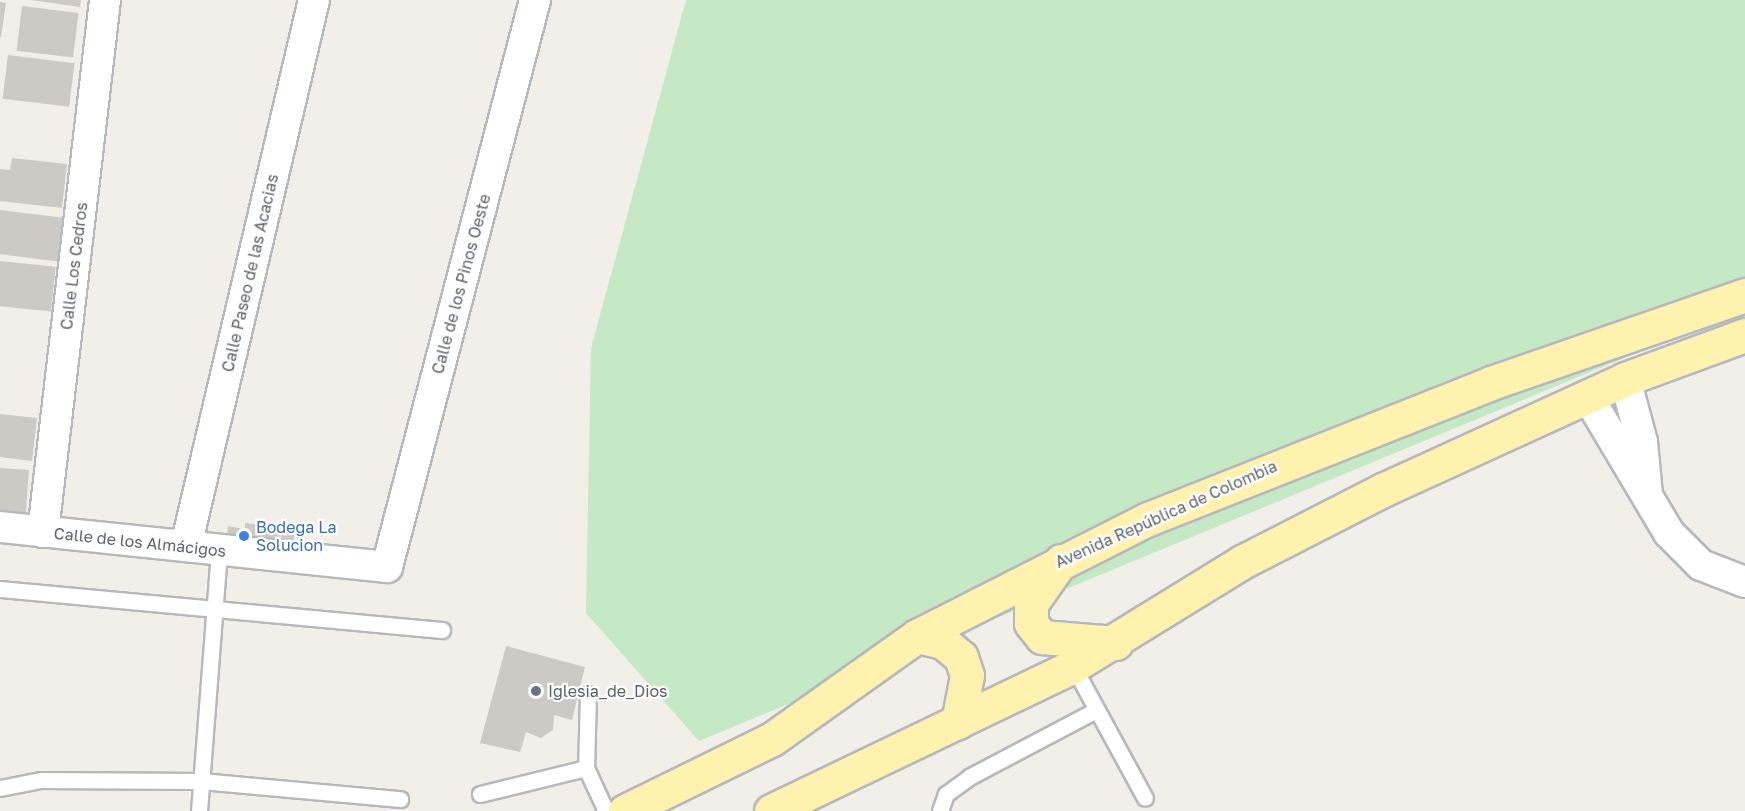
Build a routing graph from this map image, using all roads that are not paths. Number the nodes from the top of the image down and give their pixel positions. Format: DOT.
graph roads {
  1 [pos="105,0"];
  2 [pos="314,0"];
  3 [pos="535,0"];
  4 [pos="1745,295"];
  5 [pos="1736,343"];
  6 [pos="1625,379"];
  7 [pos="1588,397"];
  8 [pos="1647,498"];
  9 [pos="0,527"];
  10 [pos="43,532"];
  11 [pos="186,546"];
  12 [pos="219,550"];
  13 [pos="1062,560"];
  14 [pos="387,567"];
  15 [pos="1745,582"];
  16 [pos="0,589"];
  17 [pos="215,609"];
  18 [pos="442,630"];
  19 [pos="917,636"];
  20 [pos="1117,643"];
  21 [pos="1073,666"];
  22 [pos="588,694"];
  23 [pos="1096,710"];
  24 [pos="958,722"];
  25 [pos="586,768"];
  26 [pos="201,781"];
  27 [pos="0,788"];
  28 [pos="480,794"];
  29 [pos="1145,798"];
  30 [pos="400,799"];
  31 [pos="199,811"];
  32 [pos="606,811"];
  33 [pos="625,811"];
  34 [pos="771,811"];
  35 [pos="940,811"];
  1 -- 10 [label="street, Calle Los Cedros"];
  2 -- 11 [label="street, Calle Paseo de las Acacias"];
  3 -- 14 [label="street, Calle de los Pinos Oeste"];
  4 -- 13 [label="main road, Avenida República de Colombia"];
  5 -- 6 [label="main road"];
  6 -- 7 [label="main road"];
  6 -- 8 [label="street"];
  7 -- 8 [label="street"];
  7 -- 20 [label="main road"];
  8 -- 15 [label="street"];
  9 -- 10 [label="street, Calle de los Almácigos"];
  10 -- 11 [label="street, Calle de los Almácigos"];
  11 -- 12 [label="street, Calle de los Almácigos"];
  12 -- 14 [label="street, Calle de los Almácigos"];
  12 -- 17 [label="lane"];
  13 -- 19 [label="main road, Avenida República de Colombia"];
  13 -- 20 [label="main road"];
  16 -- 17 [label="lane"];
  17 -- 18 [label="lane"];
  17 -- 26 [label="lane"];
  19 -- 24 [label="main road"];
  19 -- 33 [label="main road, Avenida República de Colombia"];
  20 -- 21 [label="main road"];
  21 -- 23 [label="lane"];
  21 -- 24 [label="main road"];
  22 -- 25 [label="lane"];
  23 -- 29 [label="lane"];
  23 -- 35 [label="lane"];
  24 -- 34 [label="main road"];
  25 -- 28 [label="lane"];
  25 -- 32 [label="lane"];
  26 -- 27 [label="lane"];
  26 -- 30 [label="lane"];
  26 -- 31 [label="lane"];
}
